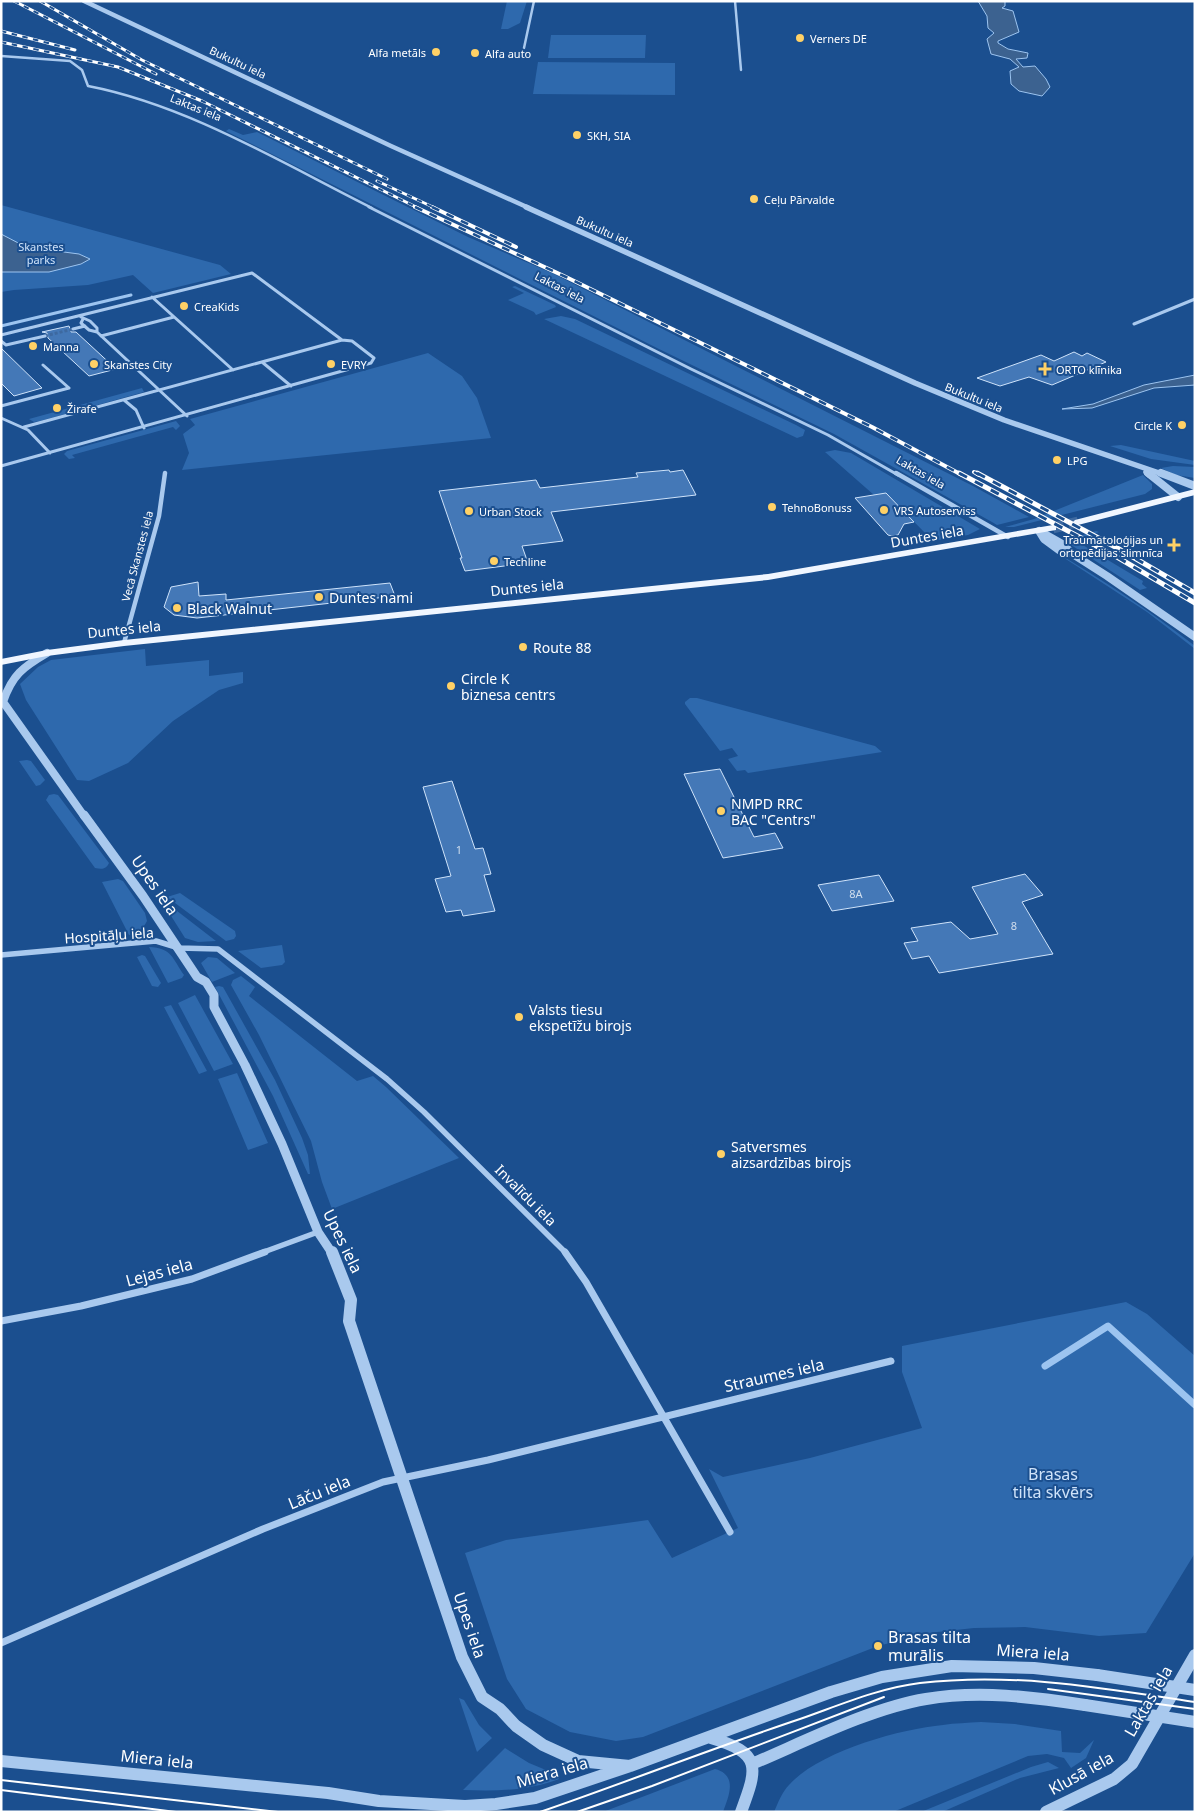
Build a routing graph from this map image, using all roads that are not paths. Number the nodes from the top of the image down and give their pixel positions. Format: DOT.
graph roads {
  1 [pos="84,1"];
  2 [pos="534,1"];
  3 [pos="735,1"];
  4 [pos="524,48"];
  5 [pos="1,56"];
  6 [pos="741,70"];
  7 [pos="152,297"];
  8 [pos="1195,299"];
  9 [pos="79,315"];
  10 [pos="174,317"];
  11 [pos="83,319"];
  12 [pos="1134,324"];
  13 [pos="85,326"];
  14 [pos="73,329"];
  15 [pos="97,332"];
  16 [pos="1,335"];
  17 [pos="45,336"];
  18 [pos="101,336"];
  19 [pos="342,340"];
  20 [pos="1,341"];
  21 [pos="262,362"];
  22 [pos="43,365"];
  23 [pos="233,370"];
  24 [pos="291,386"];
  25 [pos="160,390"];
  26 [pos="124,400"];
  27 [pos="1,406"];
  28 [pos="186,416"];
  29 [pos="1,418"];
  30 [pos="24,427"];
  31 [pos="144,428"];
  32 [pos="50,453"];
  33 [pos="1126,461"];
  34 [pos="1,466"];
  35 [pos="165,473"];
  36 [pos="1195,486"];
  37 [pos="1195,492"];
  38 [pos="1178,497"];
  39 [pos="1078,522"];
  40 [pos="1053,528"];
  41 [pos="1040,531"];
  42 [pos="1008,537"];
  43 [pos="1195,637"];
  44 [pos="124,643"];
  45 [pos="47,653"];
  46 [pos="1,662"];
  47 [pos="2,700"];
  48 [pos="179,948"];
  49 [pos="218,949"];
  50 [pos="1,955"];
  51 [pos="318,1232"];
  52 [pos="1,1322"];
  53 [pos="891,1361"];
  54 [pos="664,1416"];
  55 [pos="403,1477"];
  56 [pos="730,1532"];
  57 [pos="1,1643"];
  58 [pos="1195,1655"];
  59 [pos="1097,1675"];
  60 [pos="1195,1690"];
  61 [pos="1195,1722"];
  62 [pos="710,1738"];
  63 [pos="1,1761"];
  64 [pos="752,1764"];
  65 [pos="1132,1764"];
  66 [pos="630,1766"];
  67 [pos="741,1812"];
  68 [pos="1046,1812"];
  1 -- 33 [label="street, Bukultu iela"];
  2 -- 4 [label="street"];
  3 -- 6 [label="street"];
  5 -- 42 [label="street, Laktas iela"];
  7 -- 9 [label="street"];
  7 -- 10 [label="street"];
  7 -- 19 [label="street"];
  8 -- 12 [label="street"];
  9 -- 11 [label="street"];
  9 -- 16 [label="street"];
  10 -- 18 [label="street"];
  10 -- 23 [label="street"];
  11 -- 13 [label="street"];
  11 -- 15 [label="street"];
  13 -- 14 [label="street"];
  13 -- 15 [label="street"];
  15 -- 18 [label="street"];
  17 -- 20 [label="street"];
  18 -- 25 [label="street"];
  19 -- 21 [label="street"];
  19 -- 24 [label="street"];
  21 -- 23 [label="street"];
  21 -- 24 [label="street"];
  22 -- 27 [label="street"];
  23 -- 25 [label="street"];
  24 -- 28 [label="street"];
  25 -- 26 [label="street"];
  25 -- 28 [label="street"];
  26 -- 30 [label="street"];
  26 -- 31 [label="street"];
  28 -- 31 [label="street"];
  29 -- 30 [label="street"];
  30 -- 32 [label="street"];
  31 -- 32 [label="street"];
  32 -- 34 [label="street"];
  33 -- 36 [label="street, Bukultu iela"];
  33 -- 38 [label="street, Bukultu iela"];
  35 -- 44 [label="street, Vecā Skanstes iela"];
  37 -- 38 [label="main road"];
  38 -- 39 [label="main road"];
  40 -- 41 [label="main road, Duntes iela"];
  41 -- 42 [label="main road, Duntes iela"];
  41 -- 43 [label="street"];
  42 -- 44 [label="main road, Duntes iela"];
  44 -- 45 [label="main road, Duntes iela"];
  45 -- 46 [label="main road, Duntes iela"];
  45 -- 47 [label="street"];
  47 -- 48 [label="street, Upes iela"];
  48 -- 49 [label="street, Hospitāļu iela"];
  48 -- 50 [label="street, Hospitāļu iela"];
  48 -- 51 [label="street, Upes iela"];
  49 -- 54 [label="street, Invalīdu iela"];
  51 -- 52 [label="street, Lejas iela"];
  51 -- 55 [label="street, Upes iela"];
  53 -- 54 [label="street, Straumes iela"];
  54 -- 55 [label="street, Lāču iela"];
  54 -- 56 [label="street, Invalīdu iela"];
  55 -- 57 [label="street, Lāču iela"];
  55 -- 66 [label="street, Upes iela"];
  58 -- 65 [label="street, Laktas iela"];
  59 -- 60 [label="street, bridge"];
  59 -- 62 [label="street, Miera iela"];
  61 -- 64 [label="street, bridge"];
  62 -- 64 [label="street"];
  62 -- 66 [label="street, Miera iela"];
  63 -- 66 [label="street, Miera iela"];
  64 -- 67 [label="street"];
  65 -- 68 [label="street, Klusā iela"];
}
